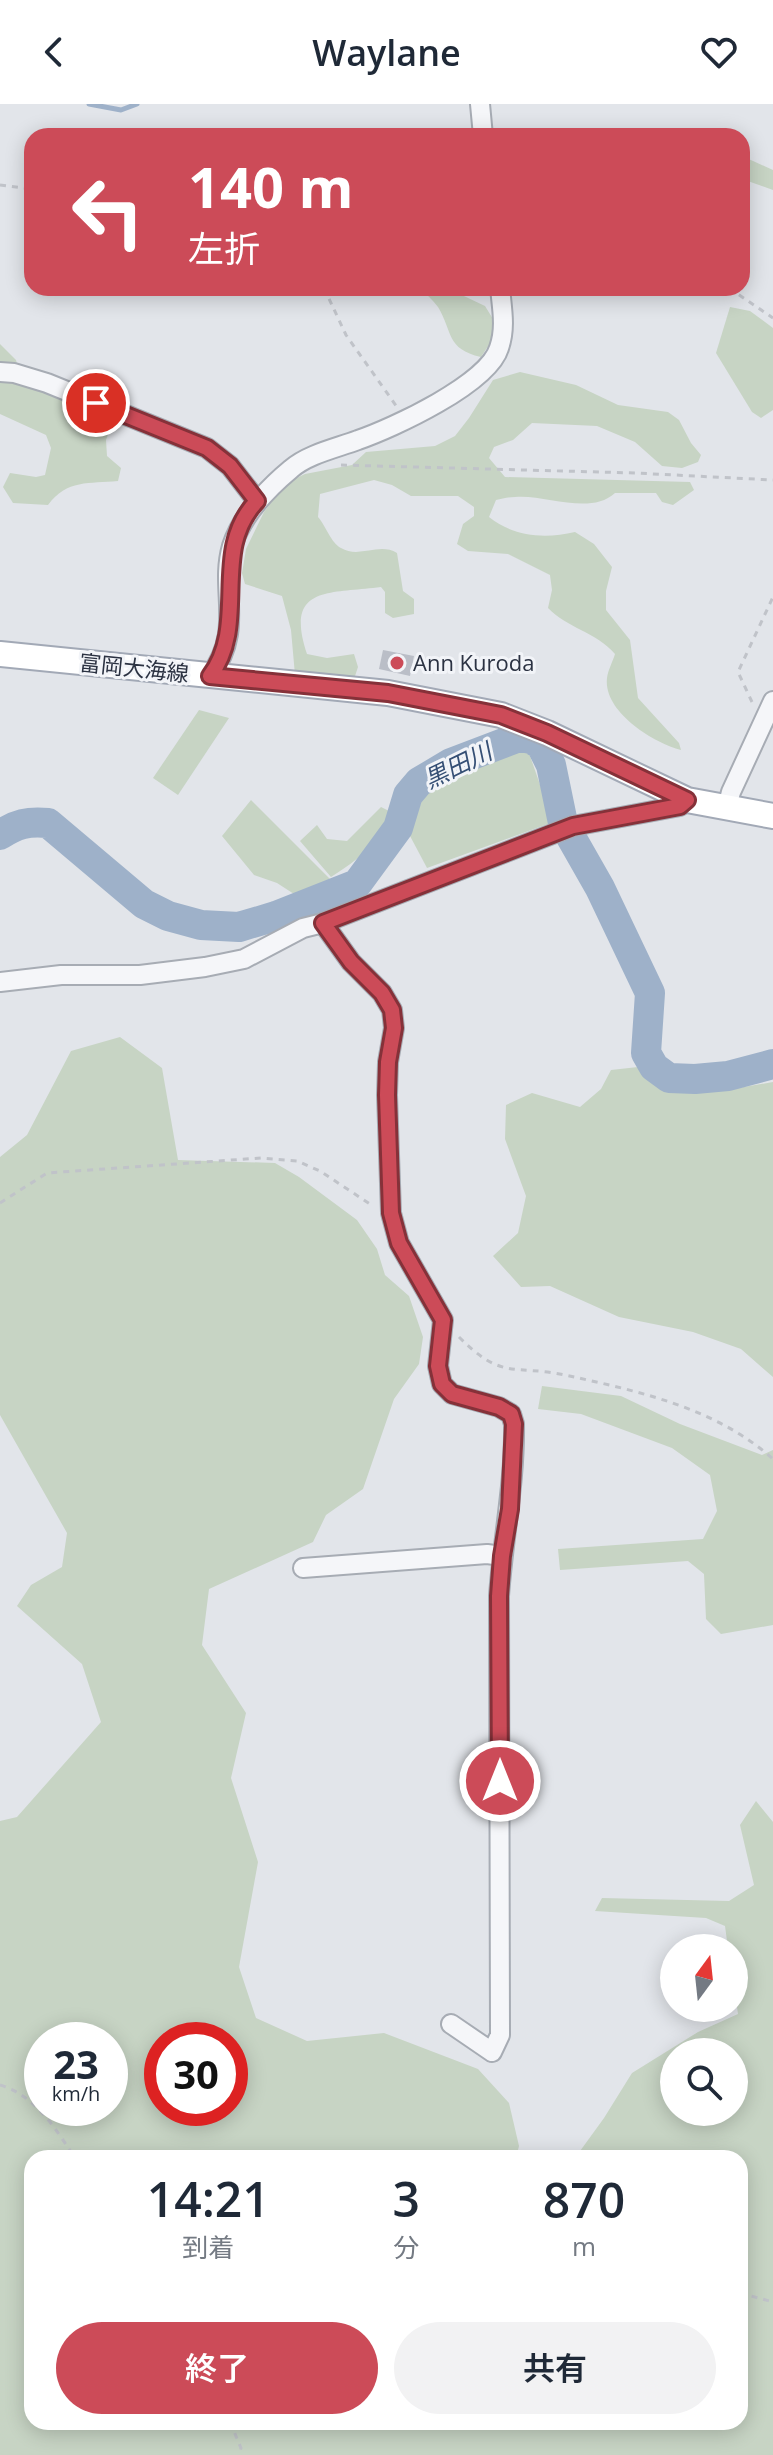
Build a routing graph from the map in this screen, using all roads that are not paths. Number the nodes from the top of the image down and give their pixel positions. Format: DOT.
graph roads {
  1 [pos="480,104"];
  2 [pos="482,128"];
  3 [pos="501,296"];
  4 [pos="0,372"];
  5 [pos="257,501"];
  6 [pos="0,654"];
  7 [pos="210,676"];
  8 [pos="773,701"];
  9 [pos="687,800"];
  10 [pos="727,807"];
  11 [pos="773,816"];
  12 [pos="323,923"];
  13 [pos="0,982"];
  14 [pos="502,1556"];
  15 [pos="303,1568"];
  16 [pos="451,2024"];
  1 -- 2 [label="street"];
  3 -- 5 [label="street"];
  4 -- 5 [label="street"];
  5 -- 7 [label="street"];
  6 -- 7 [label="main road, 富岡大海線"];
  7 -- 9 [label="main road, 富岡大海線"];
  8 -- 10 [label="street"];
  9 -- 10 [label="main road, 富岡大海線"];
  9 -- 12 [label="street"];
  10 -- 11 [label="main road, 富岡大海線"];
  12 -- 13 [label="street"];
  12 -- 14 [label="street"];
  14 -- 15 [label="street"];
  14 -- 16 [label="street"];
}
